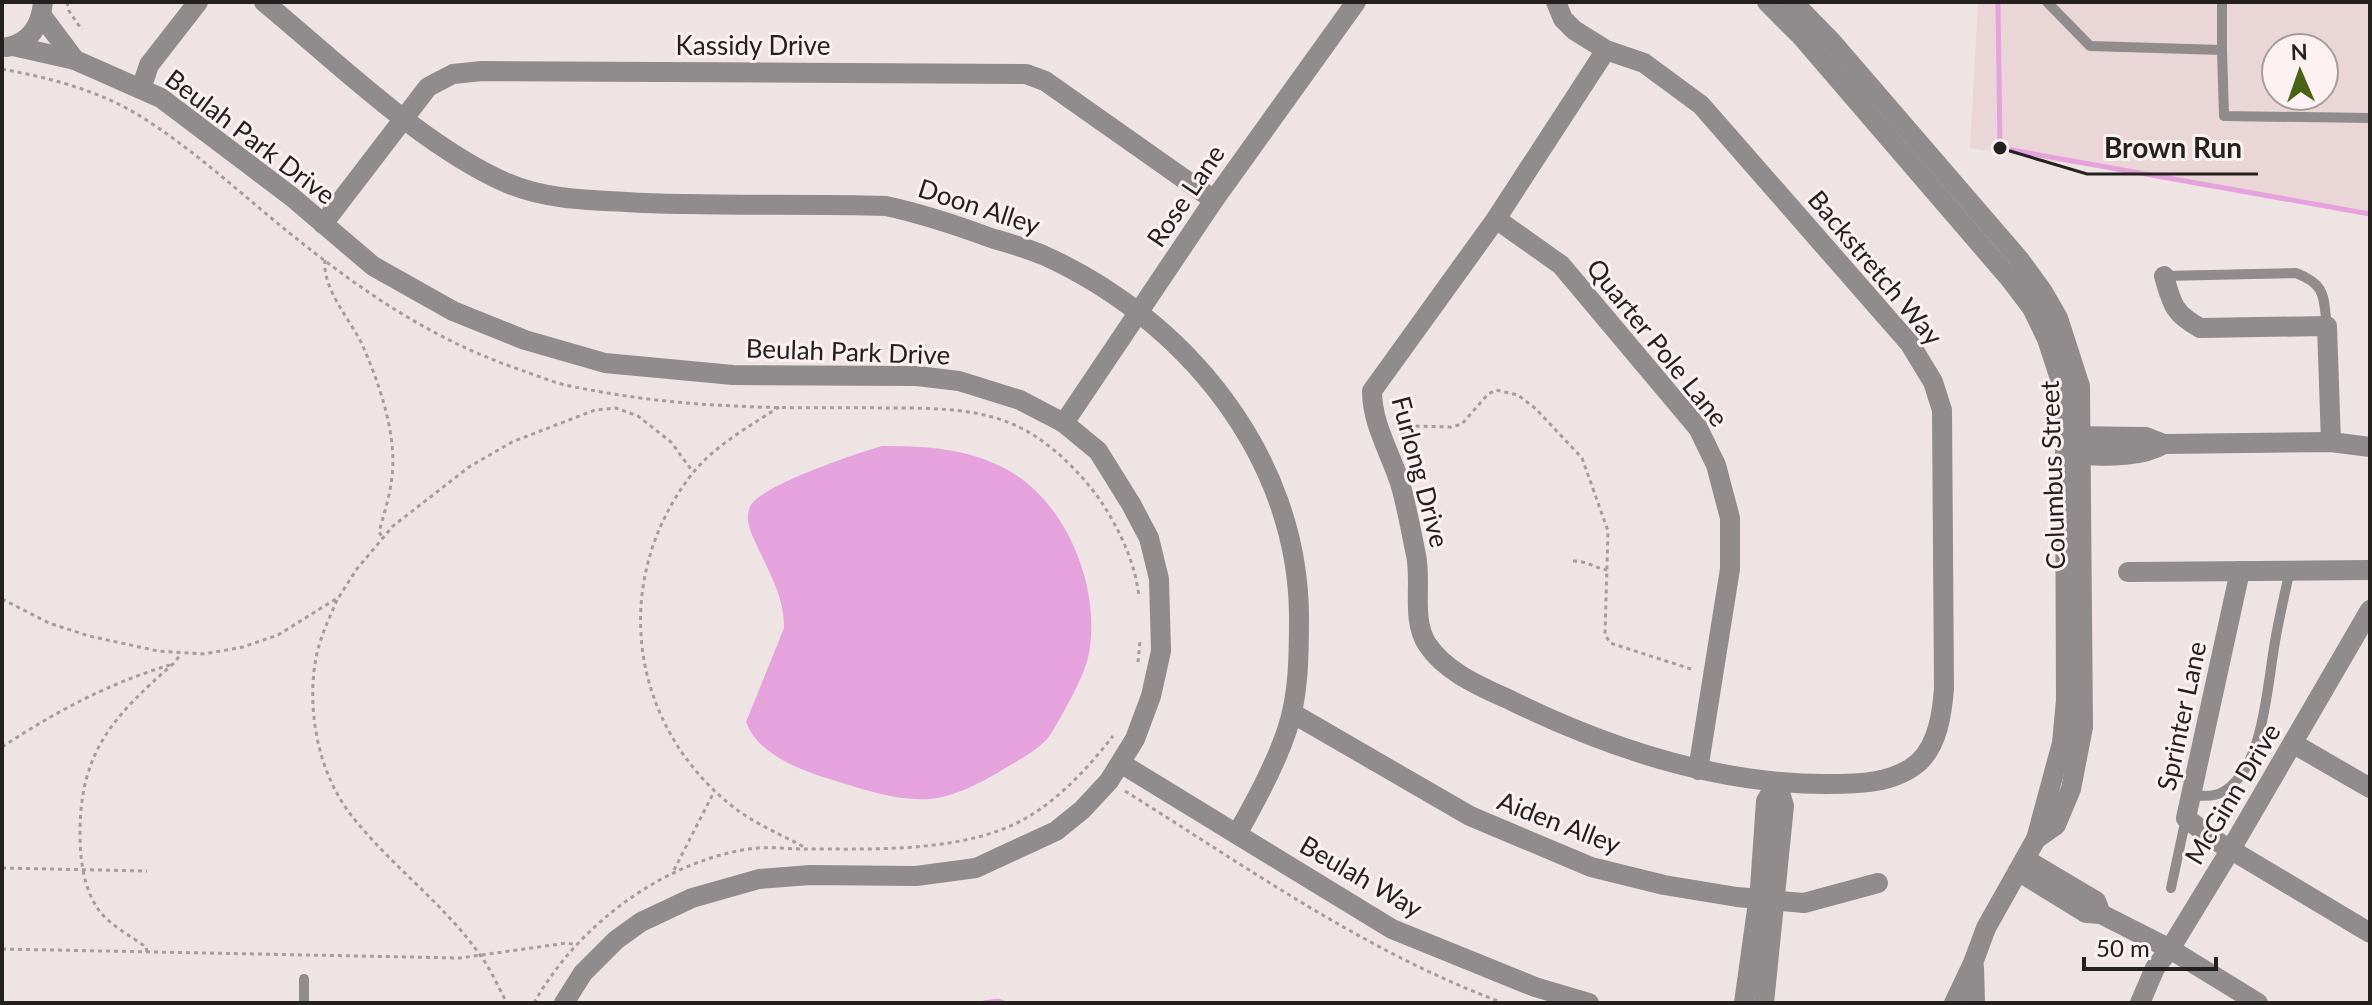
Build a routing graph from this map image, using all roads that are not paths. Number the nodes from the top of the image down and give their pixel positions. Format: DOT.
graph roads {
  1 [pos="198,2"];
  2 [pos="264,2"];
  3 [pos="1356,2"];
  4 [pos="1556,2"];
  5 [pos="1767,2"];
  6 [pos="1793,2"];
  7 [pos="2047,2"];
  8 [pos="2222,2"];
  9 [pos="43,9"];
  10 [pos="8,47"];
  11 [pos="1606,50"];
  12 [pos="2222,50"];
  13 [pos="75,60"];
  14 [pos="141,89"];
  15 [pos="405,118"];
  16 [pos="2370,118"];
  17 [pos="1214,200"];
  18 [pos="1496,219"];
  19 [pos="323,224"];
  20 [pos="2164,276"];
  21 [pos="1138,315"];
  22 [pos="2327,326"];
  23 [pos="1064,423"];
  24 [pos="2331,442"];
  25 [pos="2073,446"];
  26 [pos="2370,447"];
  27 [pos="2290,570"];
  28 [pos="2370,570"];
  29 [pos="2240,571"];
  30 [pos="2128,572"];
  31 [pos="2370,610"];
  32 [pos="2363,640"];
  33 [pos="1292,713"];
  34 [pos="2294,744"];
  35 [pos="1698,770"];
  36 [pos="1115,772"];
  37 [pos="1777,783"];
  38 [pos="2370,788"];
  39 [pos="2191,795"];
  40 [pos="2186,818"];
  41 [pos="1237,834"];
  42 [pos="2231,849"];
  43 [pos="2022,865"];
  44 [pos="1878,883"];
  45 [pos="2171,888"];
  46 [pos="1766,900"];
  47 [pos="2370,933"];
  48 [pos="2170,949"];
  49 [pos="1973,963"];
  50 [pos="304,979"];
  51 [pos="304,1003"];
  52 [pos="564,1003"];
  53 [pos="1589,1003"];
  54 [pos="1744,1003"];
  55 [pos="1764,1003"];
  56 [pos="1954,1003"];
  57 [pos="1975,1003"];
  58 [pos="2140,1003"];
  59 [pos="2258,1003"];
  1 -- 14 [label="street"];
  2 -- 15 [label="street, Doon Alley"];
  3 -- 17 [label="street, Rose Lane"];
  4 -- 11 [label="street, Backstretch Way"];
  5 -- 25 [label="street, Columbus Street"];
  6 -- 25 [label="street, Columbus Street"];
  7 -- 12 [label="lane"];
  8 -- 12 [label="lane"];
  9 -- 10 [label="street"];
  9 -- 13 [label="street, Beulah Park Drive"];
  10 -- 13 [label="street, Beulah Park Drive"];
  11 -- 18 [label="street, Furlong Drive"];
  11 -- 37 [label="street, Backstretch Way"];
  12 -- 16 [label="lane"];
  13 -- 14 [label="street, Beulah Park Drive"];
  14 -- 19 [label="street, Beulah Park Drive"];
  15 -- 17 [label="street, Kassidy Drive"];
  15 -- 19 [label="street, Kassidy Drive"];
  15 -- 21 [label="street, Doon Alley"];
  17 -- 21 [label="street, Rose Lane"];
  18 -- 35 [label="street, Quarter Pole Lane"];
  18 -- 35 [label="street, Furlong Drive"];
  19 -- 23 [label="street, Beulah Park Drive"];
  20 -- 22 [label="street"];
  20 -- 22 [label="lane"];
  21 -- 23 [label="street, Rose Lane"];
  21 -- 33 [label="street, Doon Alley"];
  22 -- 24 [label="street"];
  23 -- 36 [label="street, Beulah Park Drive"];
  24 -- 25 [label="street"];
  24 -- 26 [label="street"];
  25 -- 43 [label="street, Columbus Street"];
  27 -- 28 [label="street"];
  27 -- 29 [label="street"];
  27 -- 39 [label="lane"];
  29 -- 30 [label="street"];
  29 -- 39 [label="street, Sprinter Lane"];
  31 -- 32 [label="street, McGinn Drive"];
  32 -- 34 [label="street, McGinn Drive"];
  33 -- 41 [label="street, Doon Alley"];
  33 -- 46 [label="street, Aiden Alley"];
  34 -- 38 [label="street"];
  34 -- 42 [label="street, McGinn Drive"];
  35 -- 37 [label="street, Furlong Drive"];
  36 -- 41 [label="street, Beulah Way"];
  36 -- 52 [label="street, Beulah Park Drive"];
  37 -- 46 [label="street"];
  39 -- 40 [label="street, Sprinter Lane"];
  40 -- 42 [label="street, Sprinter Lane"];
  40 -- 45 [label="lane"];
  41 -- 53 [label="street, Beulah Way"];
  42 -- 47 [label="street, Sprinter Lane"];
  42 -- 48 [label="street, McGinn Drive"];
  43 -- 48 [label="street"];
  43 -- 49 [label="street, Columbus Street"];
  44 -- 46 [label="street, Aiden Alley"];
  46 -- 54 [label="street"];
  46 -- 55 [label="street"];
  48 -- 58 [label="street, McGinn Drive"];
  48 -- 59 [label="street"];
  49 -- 56 [label="street, Columbus Street"];
  49 -- 57 [label="street, Columbus Street"];
  50 -- 51 [label="lane"];
}
